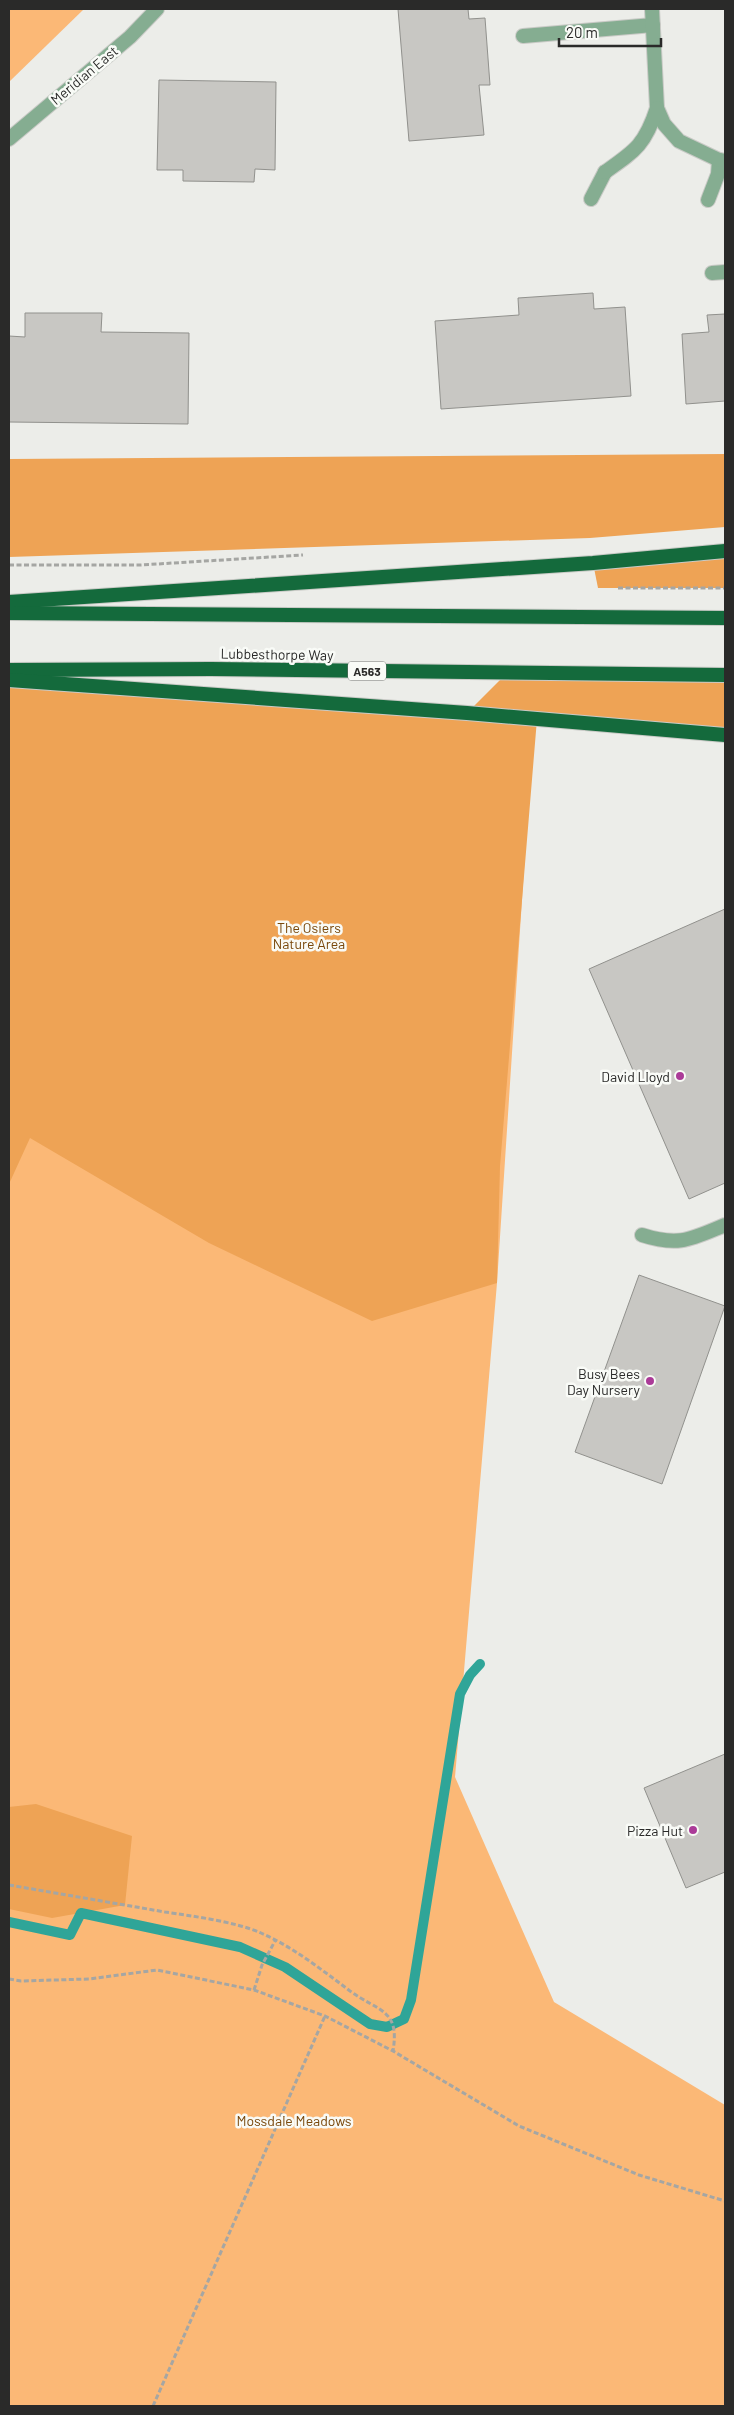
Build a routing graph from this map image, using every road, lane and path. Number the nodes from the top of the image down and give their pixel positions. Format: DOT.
graph roads {
  1 [pos="157,9"];
  2 [pos="652,9"];
  3 [pos="653,25"];
  4 [pos="523,36"];
  5 [pos="657,108"];
  6 [pos="9,139"];
  7 [pos="722,161"];
  8 [pos="591,199"];
  9 [pos="708,200"];
  10 [pos="725,551"];
  11 [pos="310,554"];
  12 [pos="9,565"];
  13 [pos="9,602"];
  14 [pos="9,613"];
  15 [pos="725,618"];
  16 [pos="9,670"];
  17 [pos="725,675"];
  18 [pos="9,680"];
  19 [pos="725,735"];
  20 [pos="725,1225"];
  21 [pos="642,1235"];
  22 [pos="9,1885"];
  23 [pos="275,1941"];
  24 [pos="9,1979"];
  25 [pos="254,1990"];
  26 [pos="325,2016"];
  27 [pos="393,2051"];
  28 [pos="725,2201"];
  29 [pos="153,2406"];
  1 -- 6 [label="street, Meridian East"];
  2 -- 3 [label="street"];
  3 -- 4 [label="street"];
  3 -- 5 [label="street"];
  5 -- 7 [label="street"];
  5 -- 8 [label="street"];
  7 -- 9 [label="street"];
  10 -- 13 [label="highway"];
  11 -- 12 [label="path"];
  14 -- 15 [label="highway"];
  16 -- 17 [label="highway, Lubbesthorpe Way / A563"];
  18 -- 19 [label="highway"];
  20 -- 21 [label="street"];
  22 -- 23 [label="path"];
  23 -- 25 [label="path"];
  23 -- 27 [label="path"];
  24 -- 25 [label="path"];
  25 -- 26 [label="path"];
  26 -- 27 [label="path"];
  26 -- 29 [label="path"];
  27 -- 28 [label="path"];
}
